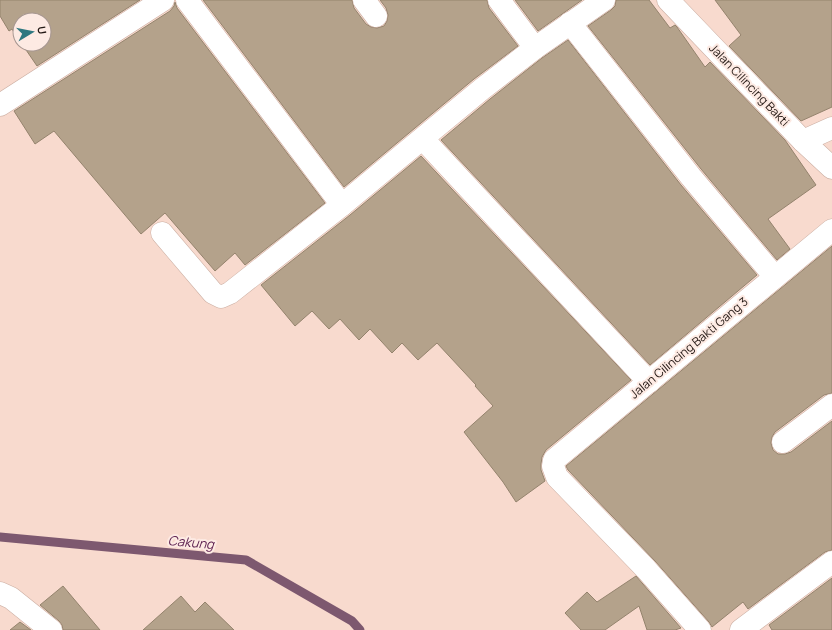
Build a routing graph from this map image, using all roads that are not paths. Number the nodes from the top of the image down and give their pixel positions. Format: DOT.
graph roads {
  1 [pos="163,0"];
  2 [pos="187,0"];
  3 [pos="499,0"];
  4 [pos="604,0"];
  5 [pos="668,0"];
  6 [pos="570,23"];
  7 [pos="535,48"];
  8 [pos="0,104"];
  9 [pos="832,128"];
  10 [pos="423,139"];
  11 [pos="803,141"];
  12 [pos="832,168"];
  13 [pos="342,205"];
  14 [pos="832,230"];
  15 [pos="162,233"];
  16 [pos="774,277"];
  17 [pos="648,382"];
  18 [pos="832,406"];
  19 [pos="783,442"];
  20 [pos="832,562"];
  21 [pos="0,593"];
  22 [pos="51,630"];
  23 [pos="700,630"];
  24 [pos="741,630"];
  1 -- 8 [label="street"];
  2 -- 13 [label="street"];
  3 -- 7 [label="street"];
  4 -- 6 [label="street"];
  5 -- 11 [label="street, Jalan Cilincing Bakti"];
  6 -- 7 [label="street"];
  6 -- 16 [label="street"];
  7 -- 10 [label="street"];
  9 -- 11 [label="street"];
  10 -- 13 [label="street"];
  10 -- 17 [label="street"];
  11 -- 12 [label="street, Jalan Cilincing Bakti"];
  13 -- 15 [label="street"];
  14 -- 16 [label="street, Jalan Cilincing Bakti Gang 3"];
  16 -- 17 [label="street, Jalan Cilincing Bakti Gang 3"];
  17 -- 23 [label="street, Jalan Cilincing Bakti Gang 3"];
  18 -- 19 [label="street"];
  20 -- 24 [label="street"];
  21 -- 22 [label="street"];
}
